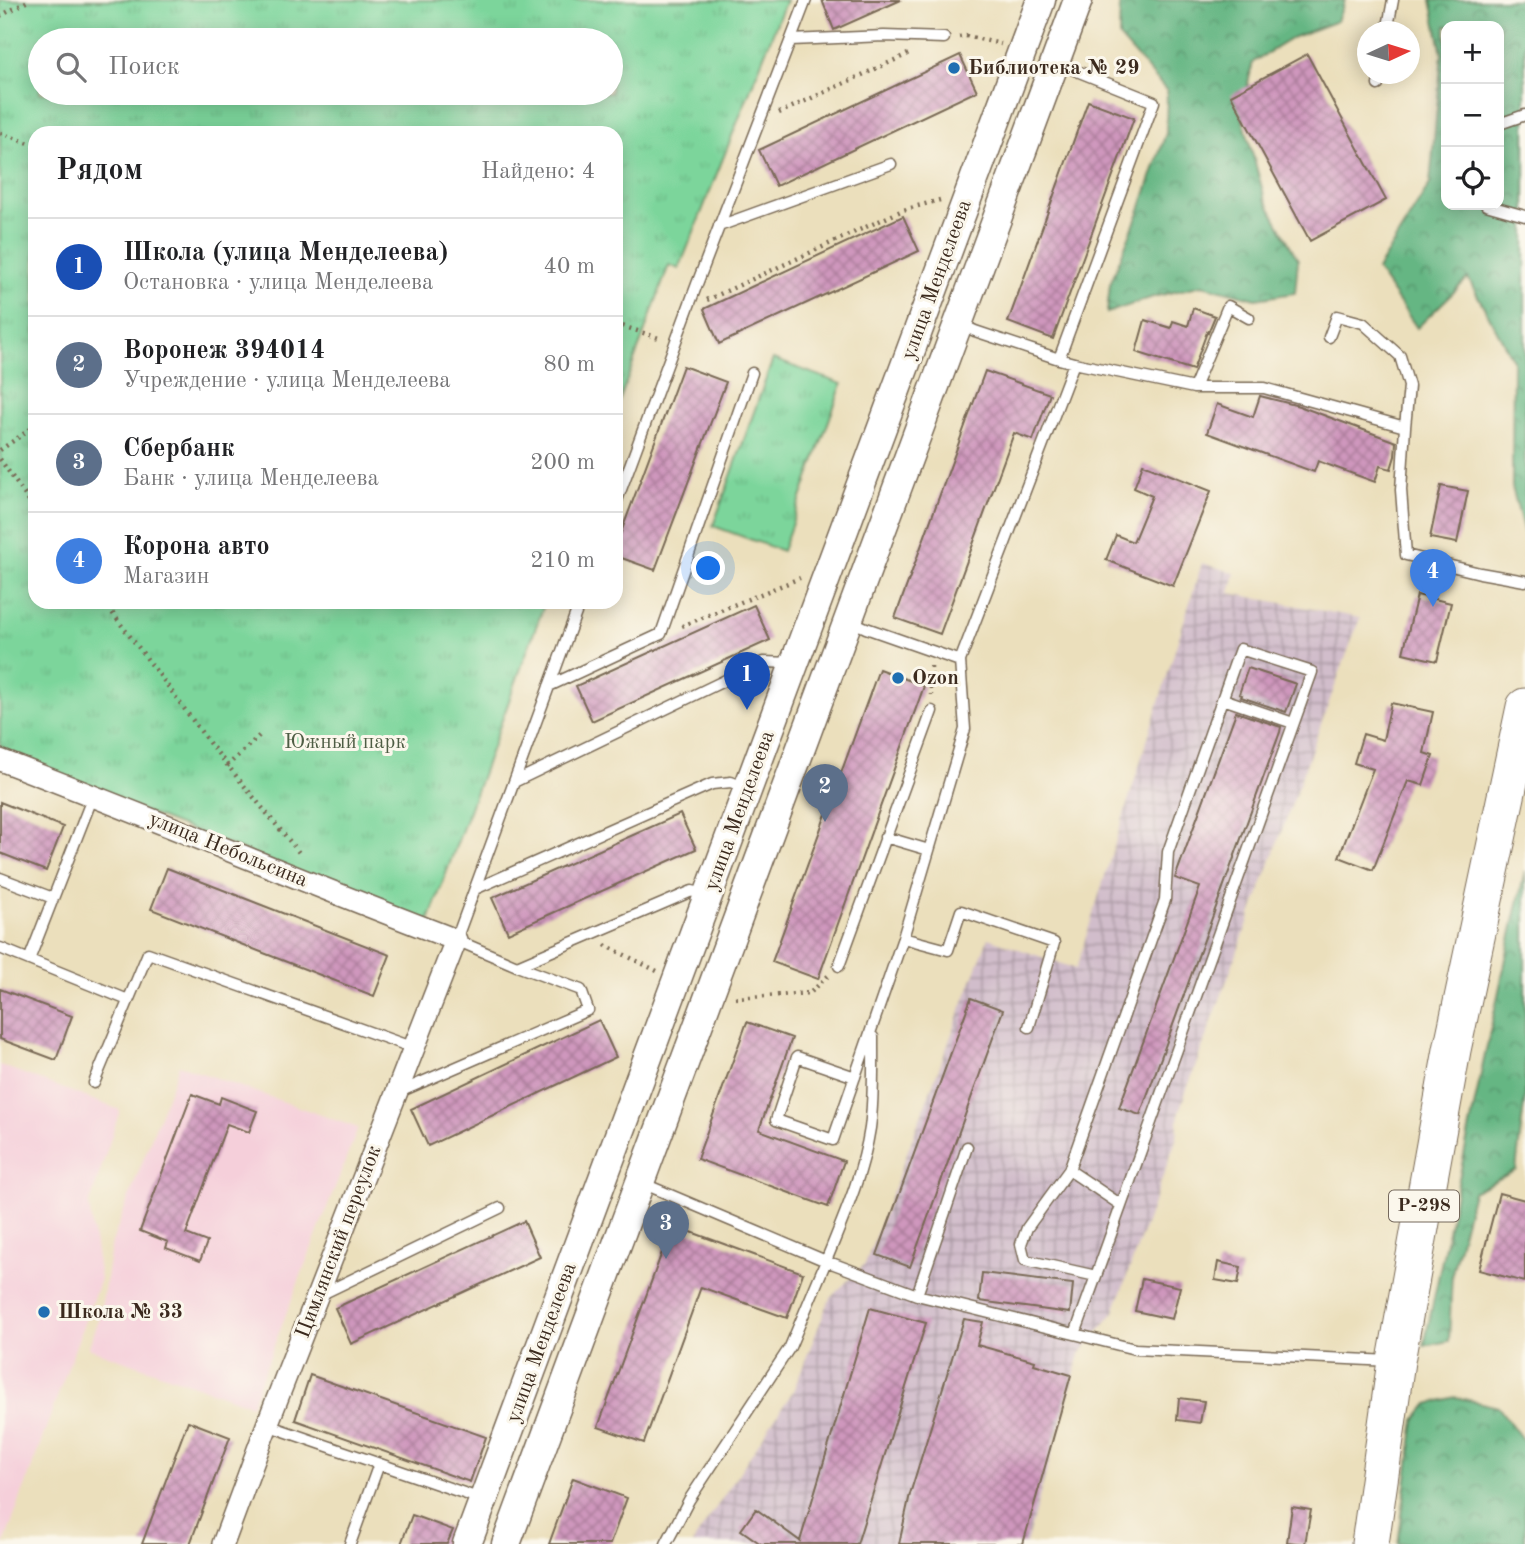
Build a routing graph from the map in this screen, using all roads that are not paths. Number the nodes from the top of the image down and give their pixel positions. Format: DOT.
graph roads {
  1 [pos="806,0"];
  2 [pos="1041,0"];
  3 [pos="1078,0"];
  4 [pos="1393,0"];
  5 [pos="1389,21"];
  6 [pos="944,38"];
  7 [pos="791,40"];
  8 [pos="1055,62"];
  9 [pos="1525,115"];
  10 [pos="1504,122"];
  11 [pos="891,164"];
  12 [pos="1504,210"];
  13 [pos="1525,216"];
  14 [pos="719,226"];
  15 [pos="925,312"];
  16 [pos="1250,318"];
  17 [pos="958,323"];
  18 [pos="1329,337"];
  19 [pos="1059,359"];
  20 [pos="1074,363"];
  21 [pos="752,373"];
  22 [pos="1194,388"];
  23 [pos="1405,427"];
  24 [pos="623,484"];
  25 [pos="1525,581"];
  26 [pos="577,609"];
  27 [pos="848,620"];
  28 [pos="960,661"];
  29 [pos="795,663"];
  30 [pos="549,686"];
  31 [pos="1223,699"];
  32 [pos="1525,707"];
  33 [pos="932,711"];
  34 [pos="1293,723"];
  35 [pos="0,760"];
  36 [pos="514,782"];
  37 [pos="748,789"];
  38 [pos="93,796"];
  39 [pos="885,837"];
  40 [pos="929,850"];
  41 [pos="0,878"];
  42 [pos="475,889"];
  43 [pos="709,895"];
  44 [pos="53,898"];
  45 [pos="903,938"];
  46 [pos="456,940"];
  47 [pos="0,948"];
  48 [pos="29,960"];
  49 [pos="517,966"];
  50 [pos="839,966"];
  51 [pos="128,1000"];
  52 [pos="873,1027"];
  53 [pos="1029,1027"];
  54 [pos="415,1048"];
  55 [pos="855,1077"];
  56 [pos="94,1083"];
  57 [pos="397,1093"];
  58 [pos="967,1147"];
  59 [pos="1069,1170"];
  60 [pos="640,1182"];
  61 [pos="1121,1205"];
  62 [pos="500,1208"];
  63 [pos="826,1261"];
  64 [pos="1096,1276"];
  65 [pos="917,1295"];
  66 [pos="318,1296"];
  67 [pos="1075,1334"];
  68 [pos="1396,1362"];
  69 [pos="267,1425"];
  70 [pos="379,1464"];
  71 [pos="484,1500"];
  72 [pos="223,1544"];
  73 [pos="350,1544"];
  74 [pos="467,1544"];
  75 [pos="506,1544"];
  76 [pos="666,1544"];
  77 [pos="1370,1544"];
  1 -- 7 [label="lane"];
  2 -- 15 [label="street, улица Менделеева"];
  3 -- 8 [label="street, улица Менделеева"];
  4 -- 5 [label="lane"];
  6 -- 7 [label="lane"];
  7 -- 14 [label="lane"];
  8 -- 17 [label="street, улица Менделеева"];
  8 -- 19 [label="lane"];
  9 -- 10 [label="lane"];
  11 -- 14 [label="lane"];
  12 -- 13 [label="lane"];
  14 -- 24 [label="lane"];
  15 -- 17 [label="street"];
  15 -- 29 [label="street, улица Менделеева"];
  16 -- 22 [label="lane"];
  17 -- 19 [label="lane"];
  17 -- 27 [label="street, улица Менделеева"];
  18 -- 23 [label="lane"];
  19 -- 20 [label="lane"];
  20 -- 22 [label="lane"];
  20 -- 28 [label="lane"];
  21 -- 30 [label="lane"];
  22 -- 23 [label="lane"];
  23 -- 25 [label="lane"];
  26 -- 30 [label="lane"];
  27 -- 28 [label="lane"];
  27 -- 60 [label="street, улица Менделеева"];
  28 -- 40 [label="lane"];
  29 -- 36 [label="lane"];
  29 -- 37 [label="street, улица Менделеева"];
  30 -- 36 [label="lane"];
  31 -- 34 [label="lane"];
  31 -- 34 [label="lane"];
  31 -- 59 [label="lane"];
  32 -- 68 [label="highway, Р-298"];
  33 -- 39 [label="lane"];
  34 -- 61 [label="lane"];
  35 -- 38 [label="street, улица Небольсина"];
  36 -- 42 [label="lane"];
  37 -- 42 [label="lane"];
  37 -- 43 [label="street, улица Менделеева"];
  38 -- 44 [label="lane"];
  38 -- 46 [label="street, улица Небольсина"];
  39 -- 40 [label="lane"];
  39 -- 50 [label="lane"];
  40 -- 45 [label="lane"];
  41 -- 44 [label="lane"];
  42 -- 46 [label="lane"];
  43 -- 49 [label="lane"];
  43 -- 71 [label="street, улица Менделеева"];
  44 -- 48 [label="lane"];
  45 -- 52 [label="lane"];
  45 -- 53 [label="lane"];
  46 -- 49 [label="lane"];
  46 -- 54 [label="street, Цимлянский переулок"];
  47 -- 48 [label="lane"];
  48 -- 51 [label="lane"];
  49 -- 57 [label="lane"];
  51 -- 54 [label="lane"];
  51 -- 56 [label="lane"];
  52 -- 55 [label="lane"];
  52 -- 63 [label="lane"];
  54 -- 57 [label="street, Цимлянский переулок"];
  55 -- 55 [label="lane"];
  57 -- 66 [label="street, Цимлянский переулок"];
  58 -- 65 [label="lane"];
  59 -- 61 [label="lane"];
  59 -- 64 [label="lane"];
  60 -- 63 [label="lane"];
  60 -- 75 [label="street, улица Менделеева"];
  61 -- 64 [label="lane"];
  62 -- 66 [label="lane"];
  63 -- 65 [label="lane"];
  63 -- 76 [label="lane"];
  64 -- 67 [label="lane"];
  65 -- 67 [label="lane"];
  66 -- 69 [label="street, Цимлянский переулок"];
  67 -- 68 [label="lane"];
  68 -- 77 [label="highway, Р-298"];
  69 -- 70 [label="lane"];
  69 -- 72 [label="street, Цимлянский переулок"];
  70 -- 71 [label="lane"];
  70 -- 73 [label="lane"];
  71 -- 74 [label="street, улица Менделеева"];
}
